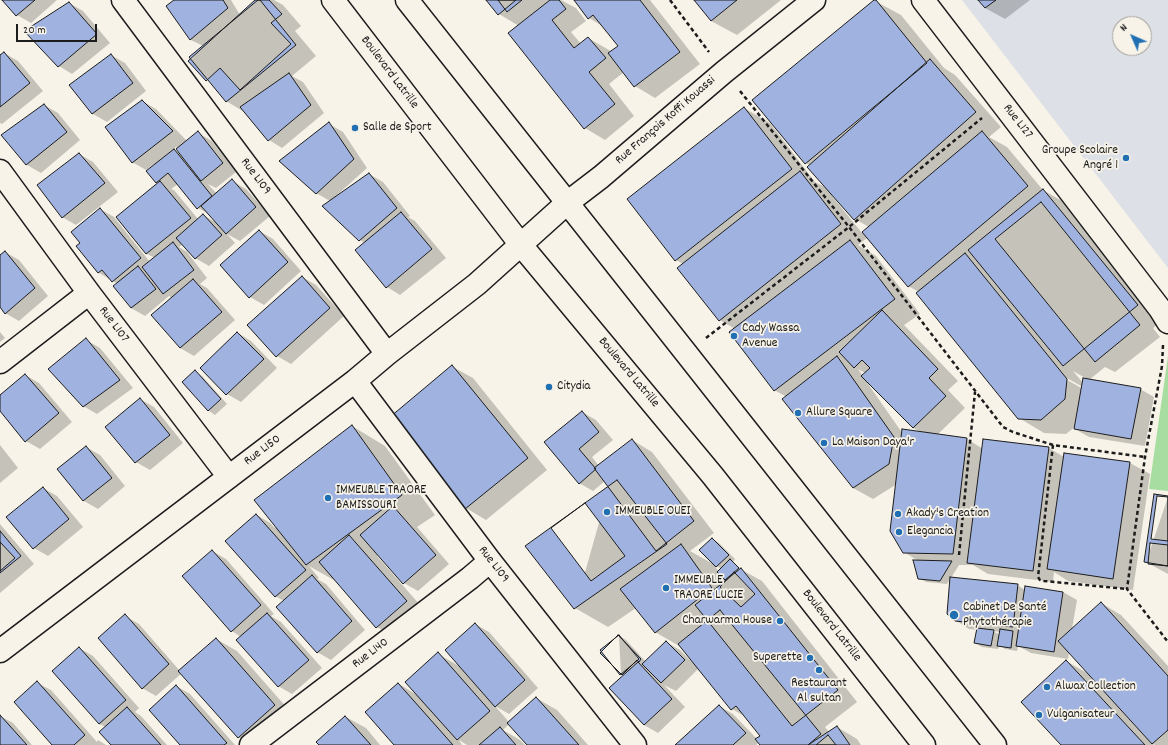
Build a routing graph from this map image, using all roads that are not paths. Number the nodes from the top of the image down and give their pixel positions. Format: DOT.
graph roads {
  1 [pos="123,0"];
  2 [pos="333,0"];
  3 [pos="407,0"];
  4 [pos="814,0"];
  5 [pos="922,0"];
  6 [pos="0,171"];
  7 [pos="567,203"];
  8 [pos="521,245"];
  9 [pos="89,293"];
  10 [pos="1168,322"];
  11 [pos="388,354"];
  12 [pos="0,362"];
  13 [pos="355,381"];
  14 [pos="229,477"];
  15 [pos="490,561"];
  16 [pos="1,648"];
  17 [pos="251,745"];
  18 [pos="635,745"];
  19 [pos="924,745"];
  20 [pos="995,745"];
  1 -- 11 [label="street, Rue L109"];
  2 -- 8 [label="street, Boulevard Latrille"];
  3 -- 7 [label="street"];
  4 -- 7 [label="street, Rue François Koffi Kouassi"];
  5 -- 10 [label="street, Rue L127"];
  6 -- 9 [label="street, Rue L107"];
  7 -- 8 [label="street, Rue François Koffi Kouassi"];
  7 -- 20 [label="street"];
  8 -- 11 [label="street, Rue L150"];
  8 -- 19 [label="street, Boulevard Latrille"];
  9 -- 12 [label="street"];
  9 -- 14 [label="street, Rue L107"];
  11 -- 13 [label="street, Rue L150"];
  13 -- 14 [label="street, Rue L150"];
  13 -- 15 [label="street, Rue L109"];
  14 -- 16 [label="street, Rue L150"];
  15 -- 17 [label="street, Rue L140"];
  15 -- 18 [label="street, Rue L109"];
}
